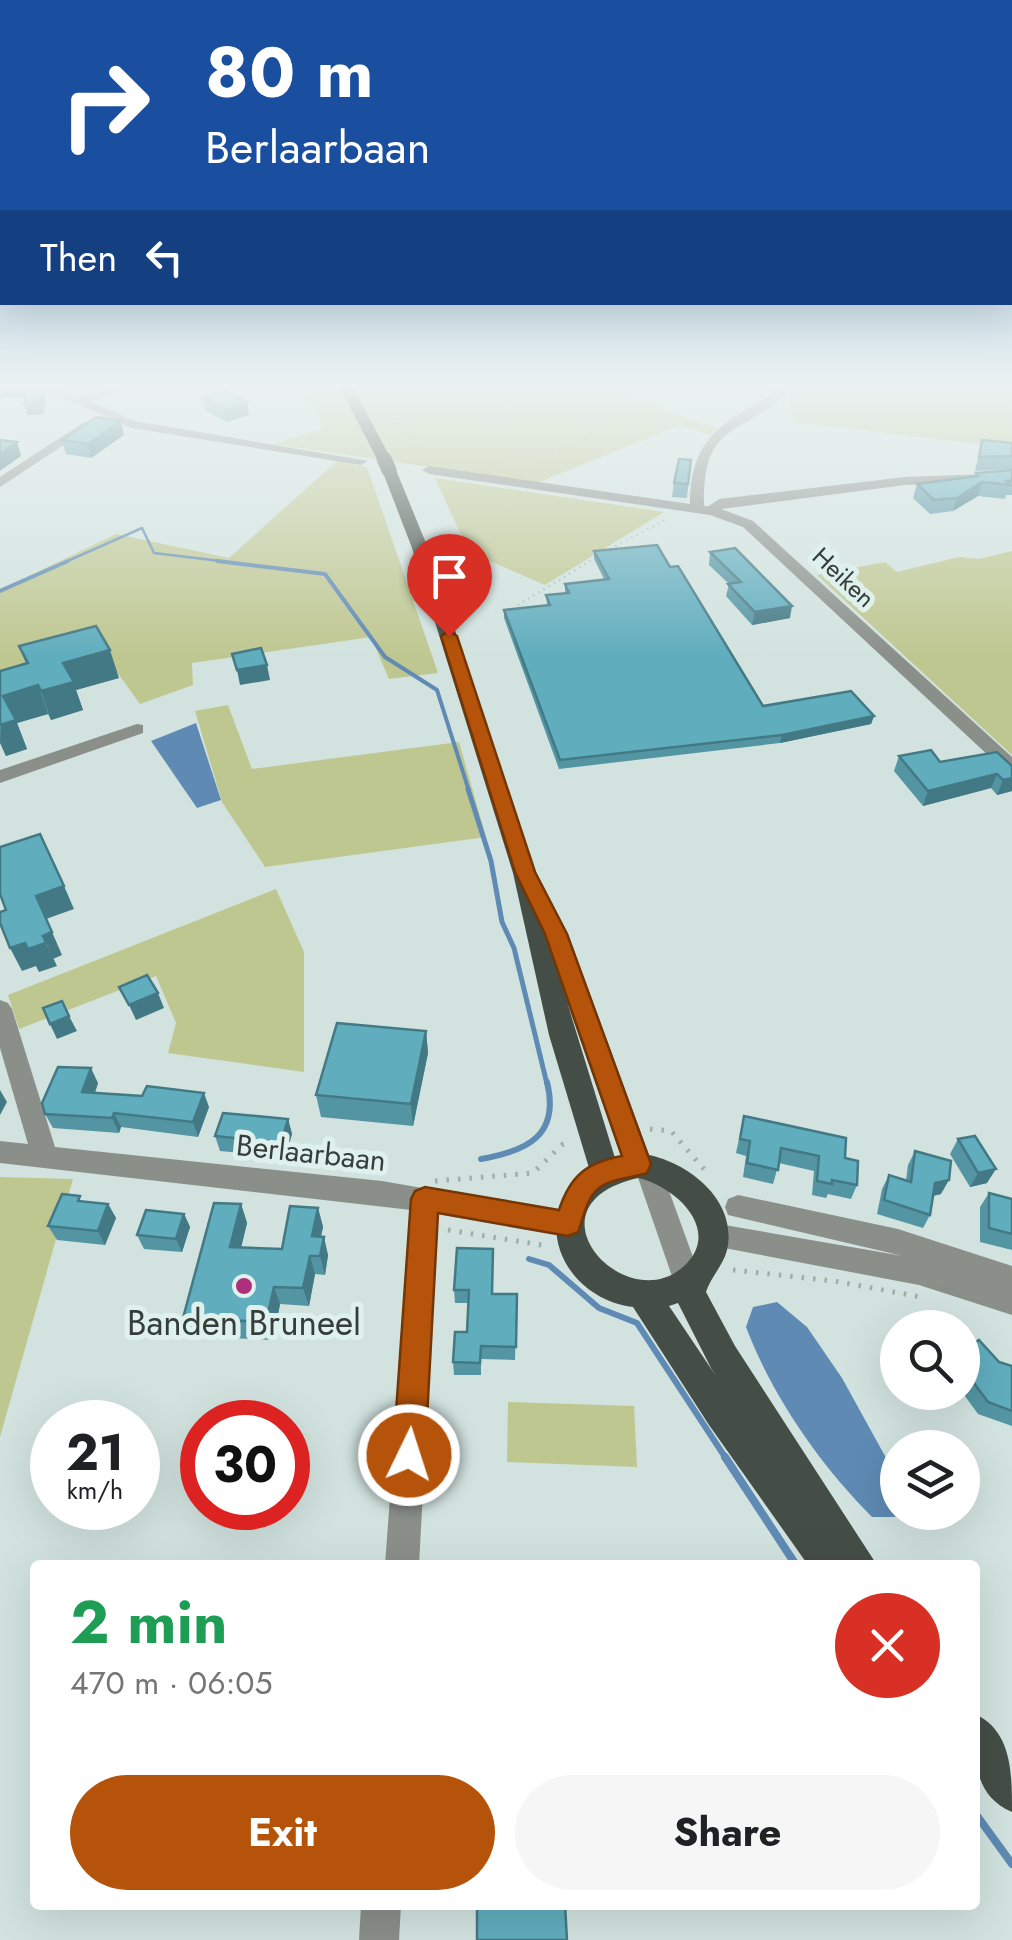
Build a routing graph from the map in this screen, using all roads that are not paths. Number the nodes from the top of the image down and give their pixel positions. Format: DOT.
graph roads {
  1 [pos="391,475"];
  2 [pos="459,475"];
  3 [pos="699,475"];
  4 [pos="1012,477"];
  5 [pos="698,509"];
  6 [pos="138,730"];
  7 [pos="1012,767"];
  8 [pos="0,777"];
  9 [pos="525,872"];
  10 [pos="0,1010"];
  11 [pos="0,1152"];
  12 [pos="45,1156"];
  13 [pos="643,1165"];
  14 [pos="604,1170"];
  15 [pos="425,1199"];
  16 [pos="738,1206"];
  17 [pos="558,1235"];
  18 [pos="713,1235"];
  19 [pos="1012,1279"];
  20 [pos="688,1282"];
  21 [pos="643,1295"];
  22 [pos="1012,1301"];
  23 [pos="402,1560"];
  24 [pos="826,1560"];
  25 [pos="855,1560"];
  26 [pos="980,1742"];
  27 [pos="980,1769"];
  28 [pos="1012,1792"];
  29 [pos="1012,1808"];
  30 [pos="382,1910"];
  31 [pos="379,1940"];
  1 -- 9 [label="main road"];
  2 -- 5 [label="street, Heiken"];
  3 -- 5 [label="street"];
  4 -- 5 [label="street"];
  5 -- 7 [label="street, Heiken"];
  6 -- 8 [label="street"];
  9 -- 13 [label="main road"];
  9 -- 14 [label="main road"];
  10 -- 12 [label="street"];
  11 -- 12 [label="street, Berlaarbaan"];
  12 -- 15 [label="street, Berlaarbaan"];
  13 -- 14 [label="main road"];
  13 -- 18 [label="main road"];
  13 -- 20 [label="street"];
  14 -- 17 [label="main road"];
  15 -- 17 [label="street, Berlaarbaan"];
  15 -- 23 [label="street"];
  16 -- 19 [label="street"];
  17 -- 21 [label="main road"];
  18 -- 20 [label="main road"];
  18 -- 22 [label="street"];
  20 -- 21 [label="main road"];
  20 -- 25 [label="main road"];
  21 -- 24 [label="main road"];
  26 -- 28 [label="main road"];
  27 -- 29 [label="main road"];
  30 -- 31 [label="street"];
}
